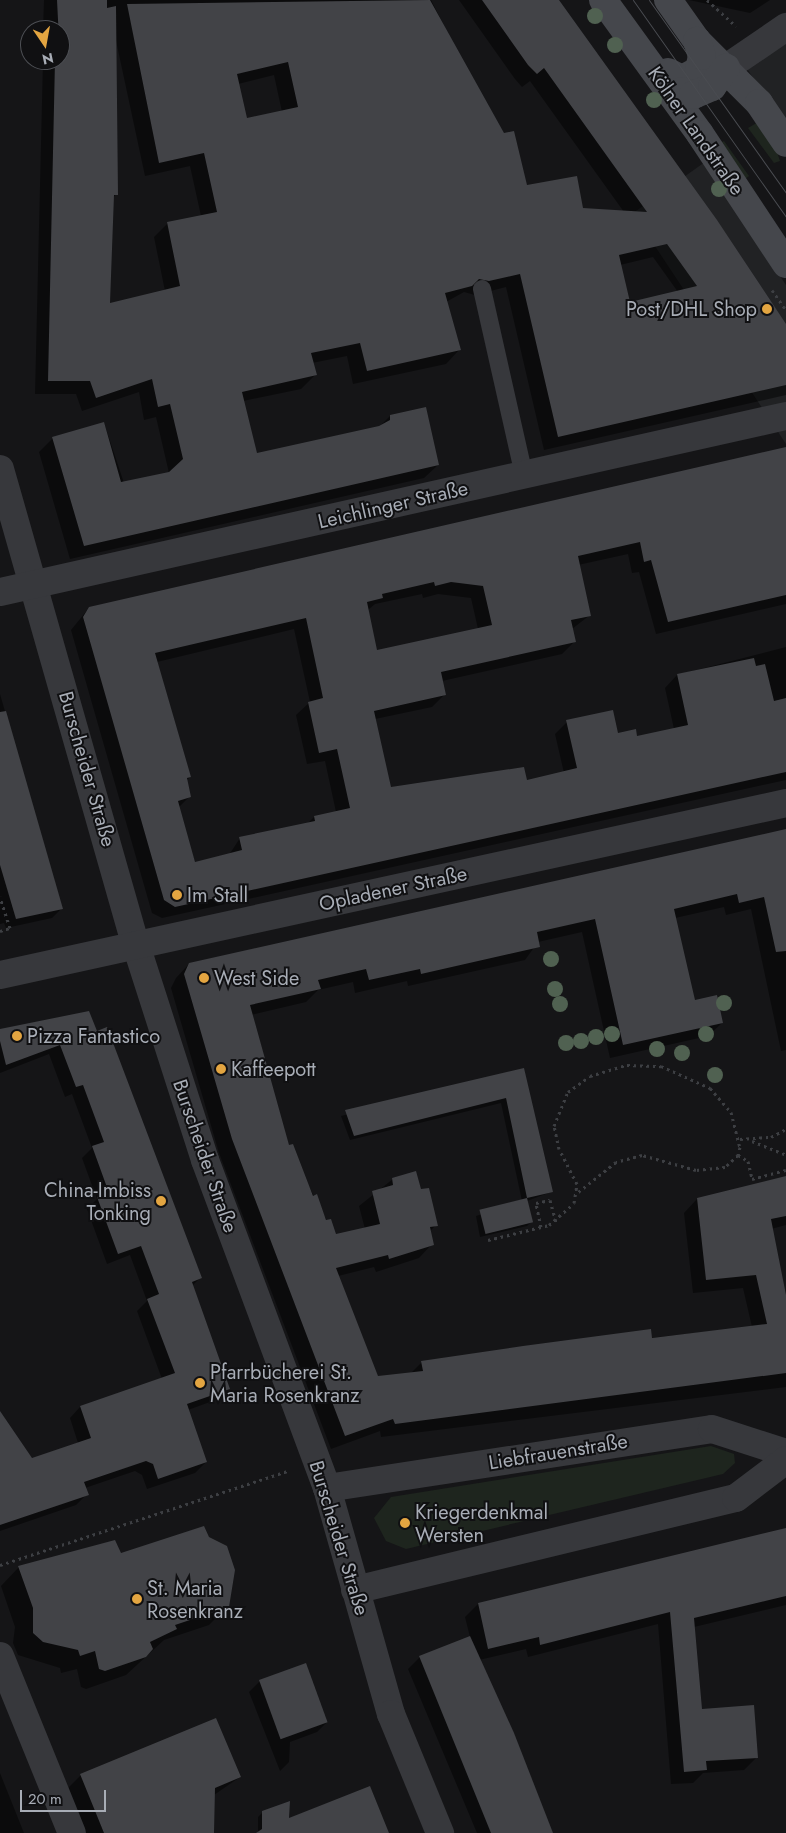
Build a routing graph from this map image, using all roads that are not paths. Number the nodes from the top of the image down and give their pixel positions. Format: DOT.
graph roads {
  1 [pos="603,0"];
  2 [pos="668,0"];
  3 [pos="786,27"];
  4 [pos="697,41"];
  5 [pos="657,65"];
  6 [pos="726,68"];
  7 [pos="786,143"];
  8 [pos="786,264"];
  9 [pos="482,289"];
  10 [pos="786,416"];
  11 [pos="0,468"];
  12 [pos="524,476"];
  13 [pos="35,586"];
  14 [pos="0,592"];
  15 [pos="786,803"];
  16 [pos="136,945"];
  17 [pos="0,975"];
  18 [pos="786,1453"];
  19 [pos="786,1460"];
  20 [pos="322,1476"];
  21 [pos="356,1590"];
  22 [pos="3,1673"];
  23 [pos="72,1833"];
  24 [pos="440,1833"];
  1 -- 5 [label="main road, Kölner Landstraße"];
  2 -- 4 [label="main road"];
  3 -- 6 [label="street"];
  4 -- 5 [label="main road"];
  4 -- 6 [label="main road"];
  5 -- 6 [label="main road"];
  5 -- 8 [label="main road, Kölner Landstraße"];
  6 -- 7 [label="main road"];
  9 -- 12 [label="lane"];
  10 -- 12 [label="street, Leichlinger Straße"];
  11 -- 13 [label="street, Burscheider Straße"];
  12 -- 13 [label="street, Leichlinger Straße"];
  13 -- 14 [label="street, Leichlinger Straße"];
  13 -- 16 [label="street, Burscheider Straße"];
  15 -- 16 [label="street, Opladener Straße"];
  16 -- 17 [label="street, Opladener Straße"];
  16 -- 20 [label="street, Burscheider Straße"];
  18 -- 20 [label="street, Liebfrauenstraße"];
  19 -- 21 [label="street"];
  20 -- 21 [label="street, Burscheider Straße"];
  21 -- 24 [label="street, Burscheider Straße"];
  22 -- 23 [label="street"];
}
